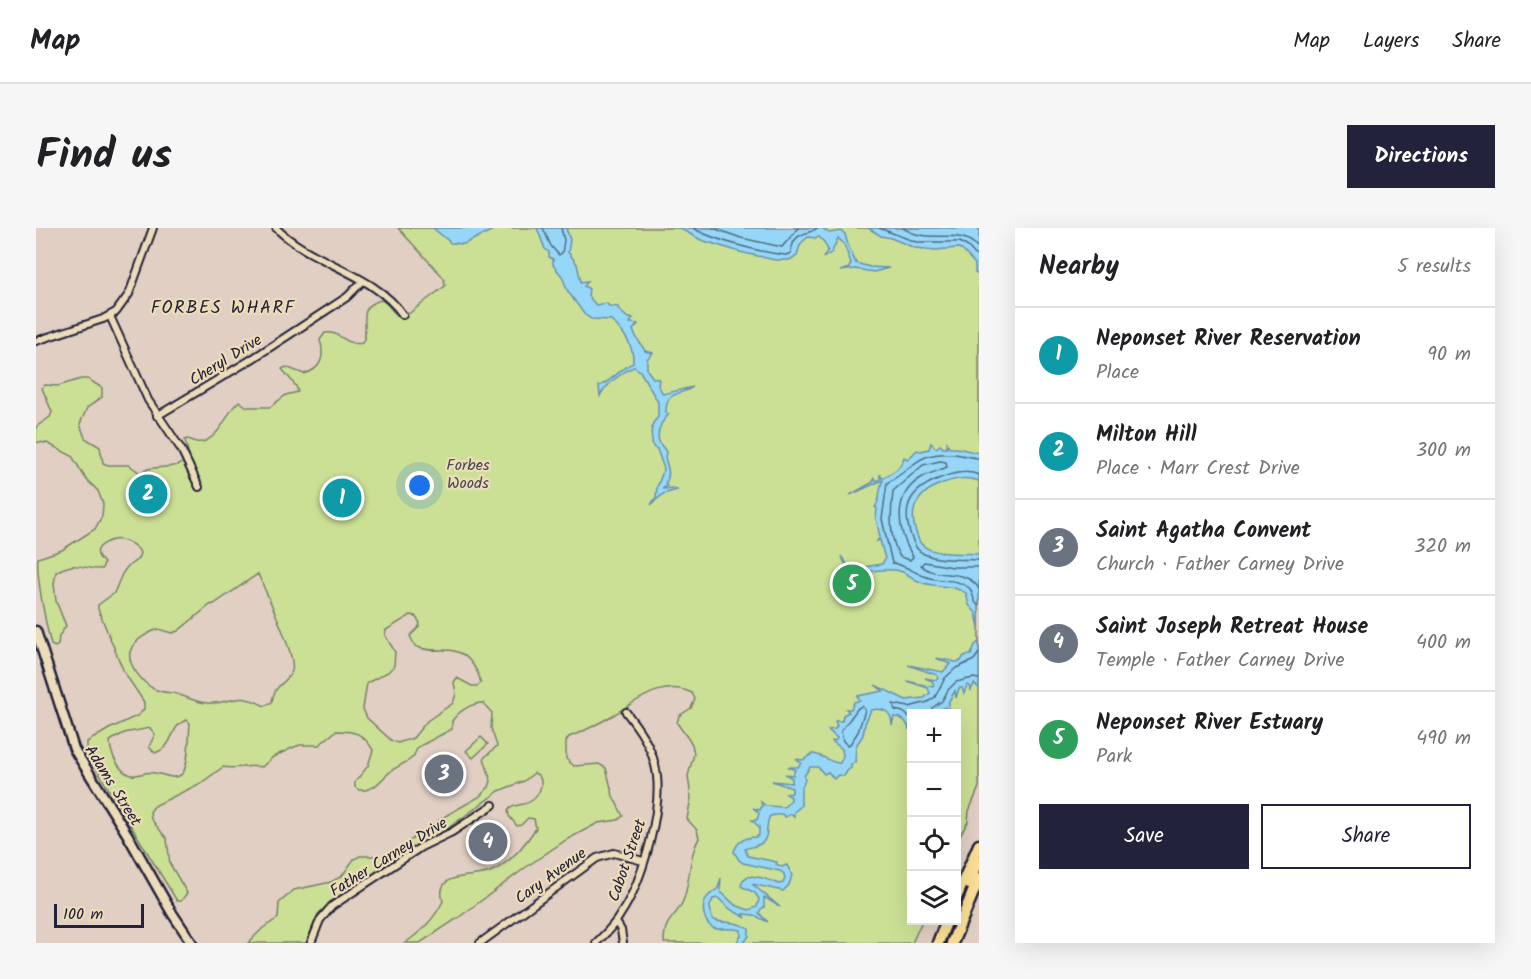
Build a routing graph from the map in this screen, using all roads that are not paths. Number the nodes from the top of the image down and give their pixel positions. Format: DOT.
graph roads {
  1 [pos="153,228"];
  2 [pos="276,228"];
  3 [pos="363,281"];
  4 [pos="403,315"];
  5 [pos="110,316"];
  6 [pos="36,341"];
  7 [pos="157,416"];
  8 [pos="199,487"];
  9 [pos="36,631"];
  10 [pos="626,712"];
  11 [pos="493,805"];
  12 [pos="979,844"];
  13 [pos="979,860"];
  14 [pos="643,861"];
  15 [pos="979,878"];
  16 [pos="961,888"];
  17 [pos="979,890"];
  18 [pos="961,904"];
  19 [pos="615,922"];
  20 [pos="945,925"];
  21 [pos="952,925"];
  22 [pos="192,943"];
  23 [pos="311,943"];
  24 [pos="480,943"];
  25 [pos="596,943"];
  26 [pos="623,943"];
  27 [pos="938,943"];
  28 [pos="945,943"];
  29 [pos="952,943"];
  30 [pos="957,943"];
  1 -- 5 [label="street"];
  2 -- 3 [label="street"];
  3 -- 4 [label="street"];
  3 -- 7 [label="street, Cheryl Drive"];
  5 -- 6 [label="street"];
  5 -- 7 [label="street"];
  7 -- 8 [label="street"];
  9 -- 22 [label="main road, Adams Street"];
  10 -- 14 [label="street, Cabot Street"];
  11 -- 23 [label="street, Father Carney Drive"];
  12 -- 16 [label="highway"];
  13 -- 18 [label="highway"];
  14 -- 19 [label="street, Cabot Street"];
  14 -- 24 [label="street, Cary Avenue"];
  15 -- 29 [label="highway"];
  17 -- 30 [label="highway"];
  19 -- 25 [label="street, Cabot Street"];
  19 -- 26 [label="street"];
  20 -- 27 [label="highway"];
  21 -- 28 [label="highway"];
}
